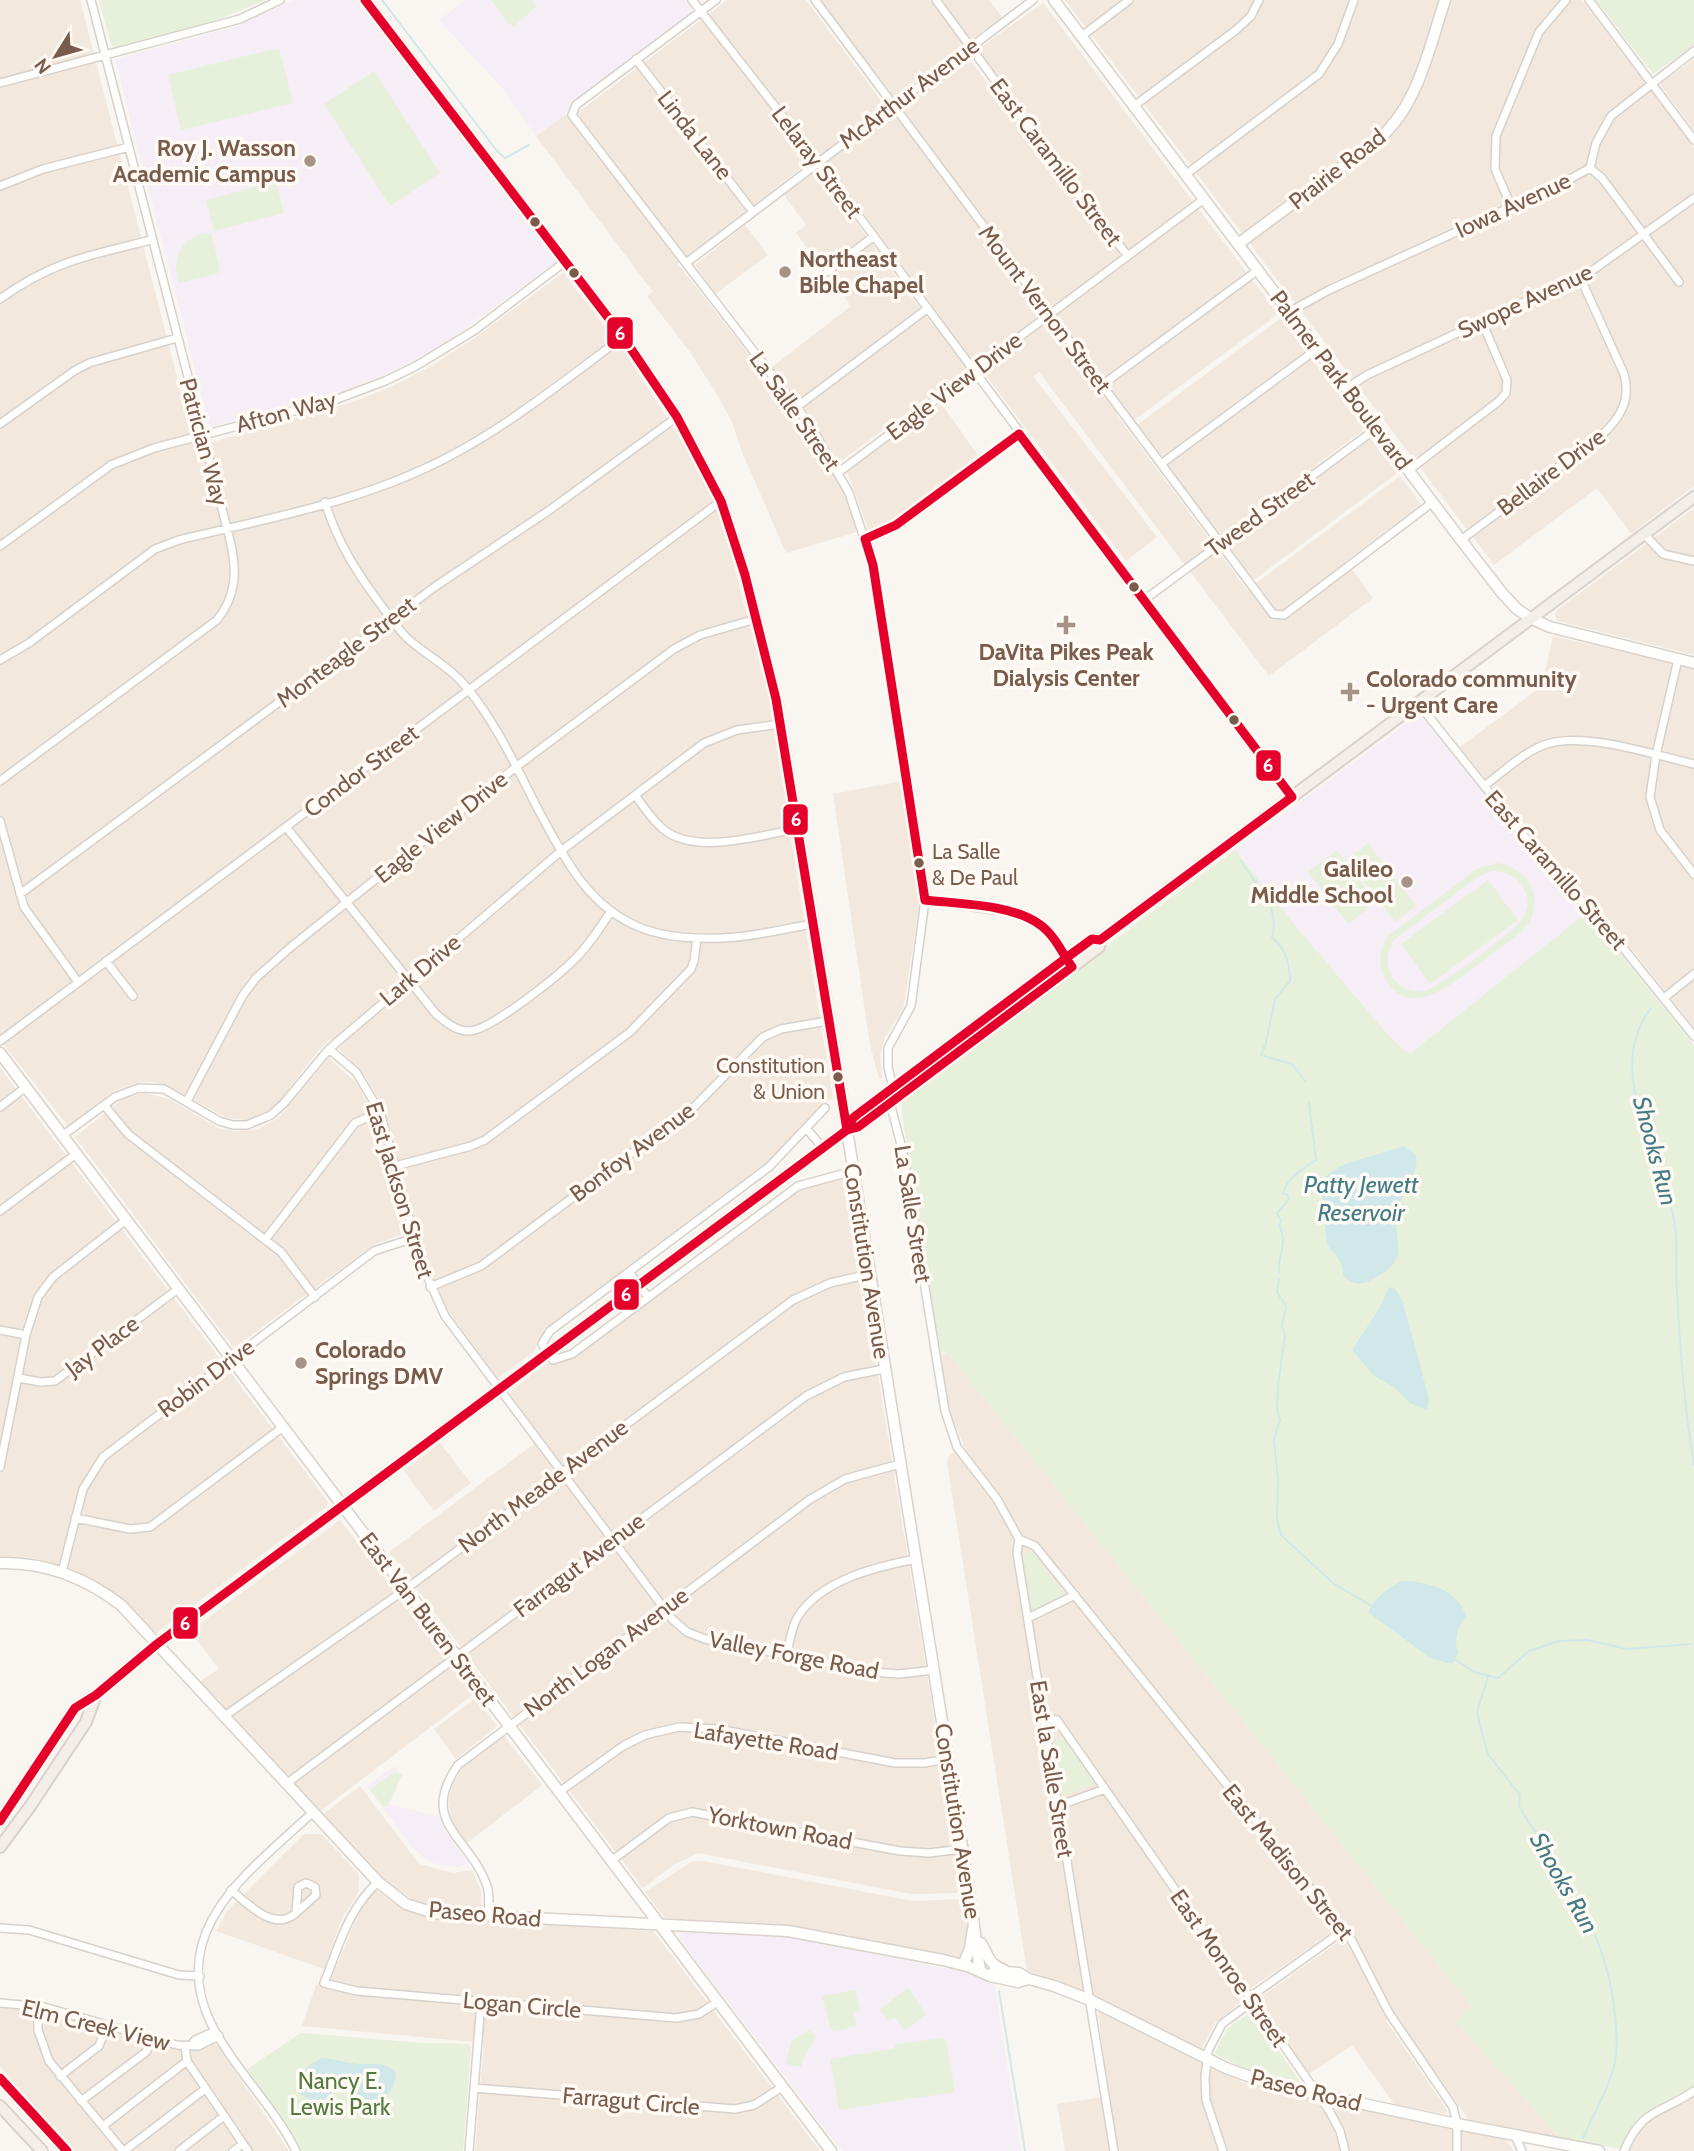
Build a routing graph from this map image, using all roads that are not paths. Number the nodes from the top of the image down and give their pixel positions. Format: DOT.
graph roads {
  1 [pos="91,0"];
  2 [pos="280,0"];
  3 [pos="365,0"];
  4 [pos="692,0"];
  5 [pos="716,0"];
  6 [pos="814,0"];
  7 [pos="936,0"];
  8 [pos="1033,0"];
  9 [pos="1054,0"];
  10 [pos="1129,0"];
  11 [pos="1259,0"];
  12 [pos="1354,0"];
  13 [pos="1445,0"];
  14 [pos="1566,0"];
  15 [pos="1589,0"];
  16 [pos="701,12"];
  17 [pos="1082,36"];
  18 [pos="970,46"];
  19 [pos="1694,51"];
  20 [pos="105,55"];
  21 [pos="636,59"];
  22 [pos="0,83"];
  23 [pos="1651,83"];
  24 [pos="893,105"];
  25 [pos="1134,106"];
  26 [pos="1694,140"];
  27 [pos="129,147"];
  28 [pos="818,161"];
  29 [pos="1590,168"];
  30 [pos="1185,175"];
  31 [pos="0,186"];
  32 [pos="1694,198"];
  33 [pos="1204,199"];
  34 [pos="1511,206"];
  35 [pos="753,212"];
  36 [pos="1645,235"];
  37 [pos="873,236"];
  38 [pos="152,240"];
  39 [pos="1238,244"];
  40 [pos="1128,256"];
  41 [pos="565,261"];
  42 [pos="686,263"];
  43 [pos="1258,270"];
  44 [pos="827,272"];
  45 [pos="1580,277"];
  46 [pos="1679,282"];
  47 [pos="0,299"];
  48 [pos="928,309"];
  49 [pos="1289,312"];
  50 [pos="1049,315"];
  51 [pos="1482,322"];
  52 [pos="623,337"];
  53 [pos="177,338"];
  54 [pos="1317,349"];
  55 [pos="974,371"];
  56 [pos="1102,386"];
  57 [pos="1347,388"];
  58 [pos="797,406"];
  59 [pos="677,417"];
  60 [pos="0,425"];
  61 [pos="1377,428"];
  62 [pos="1019,434"];
  63 [pos="202,435"];
  64 [pos="1161,464"];
  65 [pos="1409,470"];
  66 [pos="839,472"];
  67 [pos="1694,496"];
  68 [pos="721,501"];
  69 [pos="326,502"];
  70 [pos="1433,502"];
  71 [pos="227,528"];
  72 [pos="1644,534"];
  73 [pos="865,538"];
  74 [pos="1461,540"];
  75 [pos="1220,542"];
  76 [pos="0,546"];
  77 [pos="1694,562"];
  78 [pos="1144,600"];
  79 [pos="391,618"];
  80 [pos="1530,618"];
  81 [pos="756,619"];
  82 [pos="1678,659"];
  83 [pos="0,660"];
  84 [pos="1694,663"];
  85 [pos="469,690"];
  86 [pos="1418,703"];
  87 [pos="780,724"];
  88 [pos="1656,755"];
  89 [pos="1694,764"];
  90 [pos="516,767"];
  91 [pos="0,781"];
  92 [pos="1484,786"];
  93 [pos="635,795"];
  94 [pos="1292,797"];
  95 [pos="0,821"];
  96 [pos="286,827"];
  97 [pos="797,829"];
  98 [pos="561,851"];
  99 [pos="1694,874"];
  100 [pos="20,894"];
  101 [pos="925,900"];
  102 [pos="346,902"];
  103 [pos="611,911"];
  104 [pos="812,924"];
  105 [pos="697,938"];
  106 [pos="106,961"];
  107 [pos="1069,963"];
  108 [pos="1694,974"];
  109 [pos="408,979"];
  110 [pos="78,982"];
  111 [pos="133,996"];
  112 [pos="1664,998"];
  113 [pos="828,1021"];
  114 [pos="1694,1036"];
  115 [pos="0,1041"];
  116 [pos="329,1049"];
  117 [pos="0,1053"];
  118 [pos="26,1087"];
  119 [pos="893,1088"];
  120 [pos="187,1101"];
  121 [pos="890,1103"];
  122 [pos="104,1105"];
  123 [pos="0,1107"];
  124 [pos="825,1108"];
  125 [pos="380,1112"];
  126 [pos="806,1128"];
  127 [pos="847,1130"];
  128 [pos="62,1136"];
  129 [pos="823,1147"];
  130 [pos="76,1154"];
  131 [pos="395,1166"];
  132 [pos="853,1171"];
  133 [pos="0,1211"];
  134 [pos="126,1220"];
  135 [pos="414,1238"];
  136 [pos="265,1240"];
  137 [pos="629,1272"];
  138 [pos="870,1274"];
  139 [pos="638,1285"];
  140 [pos="430,1287"];
  141 [pos="178,1289"];
  142 [pos="315,1297"];
  143 [pos="648,1297"];
  144 [pos="931,1327"];
  145 [pos="0,1330"];
  146 [pos="26,1335"];
  147 [pos="546,1353"];
  148 [pos="231,1358"];
  149 [pos="884,1369"];
  150 [pos="19,1378"];
  151 [pos="500,1389"];
  152 [pos="283,1427"];
  153 [pos="900,1464"];
  154 [pos="0,1467"];
  155 [pos="562,1472"];
  156 [pos="343,1506"];
  157 [pos="75,1518"];
  158 [pos="1019,1539"];
  159 [pos="613,1540"];
  160 [pos="916,1559"];
  161 [pos="0,1563"];
  162 [pos="62,1572"];
  163 [pos="406,1589"];
  164 [pos="1075,1595"];
  165 [pos="664,1608"];
  166 [pos="1028,1618"];
  167 [pos="157,1644"];
  168 [pos="787,1655"];
  169 [pos="457,1657"];
  170 [pos="934,1670"];
  171 [pos="96,1695"];
  172 [pos="223,1717"];
  173 [pos="1044,1718"];
  174 [pos="508,1725"];
  175 [pos="948,1759"];
  176 [pos="286,1784"];
  177 [pos="1105,1789"];
  178 [pos="559,1793"];
  179 [pos="1058,1806"];
  180 [pos="313,1813"];
  181 [pos="0,1821"];
  182 [pos="0,1846"];
  183 [pos="963,1849"];
  184 [pos="611,1860"];
  185 [pos="378,1882"];
  186 [pos="231,1890"];
  187 [pos="296,1913"];
  188 [pos="488,1916"];
  189 [pos="974,1922"];
  190 [pos="660,1926"];
  191 [pos="0,1928"];
  192 [pos="1344,1930"];
  193 [pos="976,1937"];
  194 [pos="963,1965"];
  195 [pos="979,1970"];
  196 [pos="1013,1972"];
  197 [pos="200,1976"];
  198 [pos="1029,1979"];
  199 [pos="1251,1999"];
  200 [pos="1090,2000"];
  201 [pos="481,2002"];
  202 [pos="717,2002"];
  203 [pos="0,2003"];
  204 [pos="38,2006"];
  205 [pos="107,2025"];
  206 [pos="217,2034"];
  207 [pos="153,2039"];
  208 [pos="189,2045"];
  209 [pos="1208,2057"];
  210 [pos="187,2061"];
  211 [pos="60,2076"];
  212 [pos="0,2078"];
  213 [pos="782,2087"];
  214 [pos="474,2088"];
  215 [pos="205,2089"];
  216 [pos="1694,2091"];
  217 [pos="1317,2094"];
  218 [pos="81,2101"];
  219 [pos="0,2106"];
  220 [pos="224,2116"];
  221 [pos="1457,2124"];
  222 [pos="103,2126"];
  223 [pos="1515,2136"];
  224 [pos="245,2147"];
  225 [pos="42,2151"];
  226 [pos="67,2151"];
  227 [pos="124,2151"];
  228 [pos="179,2151"];
  229 [pos="233,2151"];
  230 [pos="296,2151"];
  231 [pos="468,2151"];
  232 [pos="831,2151"];
  233 [pos="1114,2151"];
  234 [pos="1223,2151"];
  235 [pos="1345,2151"];
  236 [pos="1457,2151"];
  237 [pos="1522,2151"];
  238 [pos="1599,2151"];
  239 [pos="1624,2151"];
  1 -- 20 [label="street, Patrician Way"];
  2 -- 20 [label="street"];
  3 -- 41 [label="main road, Constitution Avenue"];
  4 -- 16 [label="street, Lelaray Street"];
  5 -- 16 [label="street"];
  6 -- 24 [label="street, Mount Vernon Street"];
  7 -- 18 [label="street, East Caramillo Street"];
  8 -- 18 [label="street, McArthur Avenue"];
  9 -- 17 [label="street, Palmer Park Boulevard"];
  10 -- 17 [label="street"];
  11 -- 25 [label="street"];
  12 -- 30 [label="street"];
  13 -- 39 [label="street, Prairie Road"];
  14 -- 34 [label="street"];
  15 -- 23 [label="street"];
  16 -- 21 [label="street"];
  16 -- 28 [label="street, Lelaray Street"];
  17 -- 25 [label="street, Palmer Park Boulevard"];
  18 -- 24 [label="street, McArthur Avenue"];
  18 -- 40 [label="street, East Caramillo Street"];
  19 -- 23 [label="street, Iowa Avenue"];
  20 -- 22 [label="street"];
  20 -- 27 [label="street, Patrician Way"];
  21 -- 35 [label="street, Linda Lane"];
  21 -- 42 [label="street, La Salle Street"];
  23 -- 26 [label="street"];
  23 -- 29 [label="street, Iowa Avenue"];
  24 -- 28 [label="street, McArthur Avenue"];
  24 -- 50 [label="street, Mount Vernon Street"];
  25 -- 30 [label="street, Palmer Park Boulevard"];
  27 -- 31 [label="street"];
  27 -- 38 [label="street, Patrician Way"];
  28 -- 35 [label="street, McArthur Avenue"];
  28 -- 37 [label="street, Lelaray Street"];
  29 -- 34 [label="street, Iowa Avenue"];
  29 -- 36 [label="street"];
  30 -- 33 [label="street, Palmer Park Boulevard"];
  32 -- 36 [label="street, Swope Avenue"];
  33 -- 39 [label="street, Palmer Park Boulevard"];
  33 -- 40 [label="street, Eagle View Drive"];
  34 -- 49 [label="street, Iowa Avenue"];
  35 -- 42 [label="street, McArthur Avenue"];
  36 -- 45 [label="street, Swope Avenue"];
  36 -- 46 [label="street"];
  37 -- 44 [label="street"];
  37 -- 48 [label="street, Lelaray Street"];
  38 -- 47 [label="street"];
  38 -- 53 [label="street, Patrician Way"];
  39 -- 43 [label="street, Palmer Park Boulevard"];
  40 -- 50 [label="street, Eagle View Drive"];
  41 -- 52 [label="main road, Constitution Avenue"];
  41 -- 63 [label="street, Afton Way"];
  42 -- 58 [label="street, La Salle Street"];
  43 -- 49 [label="street, Palmer Park Boulevard"];
  43 -- 56 [label="street"];
  45 -- 51 [label="street, Swope Avenue"];
  45 -- 74 [label="street, Bellaire Drive"];
  48 -- 55 [label="street, Lelaray Street"];
  48 -- 58 [label="street"];
  49 -- 54 [label="street, Palmer Park Boulevard"];
  50 -- 55 [label="street, Eagle View Drive"];
  50 -- 56 [label="street, Mount Vernon Street"];
  51 -- 57 [label="street, Swope Avenue"];
  51 -- 65 [label="street"];
  52 -- 59 [label="main road, Constitution Avenue"];
  52 -- 69 [label="street"];
  53 -- 60 [label="street"];
  53 -- 63 [label="street, Patrician Way"];
  54 -- 57 [label="street, Palmer Park Boulevard"];
  54 -- 64 [label="street"];
  55 -- 62 [label="street, Lelaray Street"];
  55 -- 66 [label="street, Eagle View Drive"];
  56 -- 64 [label="street, Mount Vernon Street"];
  57 -- 61 [label="street, Palmer Park Boulevard"];
  58 -- 66 [label="street, La Salle Street"];
  59 -- 68 [label="main road, Constitution Avenue"];
  59 -- 79 [label="street, Monteagle Street"];
  61 -- 65 [label="street, Palmer Park Boulevard"];
  61 -- 75 [label="street, Tweed Street"];
  62 -- 73 [label="street"];
  62 -- 78 [label="street, Lelaray Street"];
  63 -- 71 [label="street, Patrician Way"];
  63 -- 76 [label="street, Afton Way"];
  64 -- 75 [label="street, Mount Vernon Street"];
  65 -- 70 [label="street, Palmer Park Boulevard"];
  66 -- 73 [label="street, La Salle Street"];
  67 -- 72 [label="main road"];
  68 -- 81 [label="main road, Constitution Avenue"];
  68 -- 85 [label="street, Condor Street"];
  69 -- 71 [label="street"];
  69 -- 79 [label="street"];
  70 -- 74 [label="street, Palmer Park Boulevard"];
  70 -- 75 [label="street, Mount Vernon Street"];
  71 -- 83 [label="street"];
  71 -- 91 [label="street, Patrician Way"];
  72 -- 77 [label="street"];
  72 -- 80 [label="main road"];
  73 -- 101 [label="street, La Salle Street"];
  74 -- 80 [label="street, Palmer Park Boulevard"];
  75 -- 78 [label="street, Tweed Street"];
  78 -- 94 [label="street, Lelaray Street"];
  79 -- 85 [label="street"];
  79 -- 100 [label="street, Monteagle Street"];
  80 -- 82 [label="street, Palmer Park Boulevard"];
  80 -- 86 [label="main road"];
  81 -- 87 [label="main road, Constitution Avenue"];
  81 -- 90 [label="street, Eagle View Drive"];
  82 -- 84 [label="street, Palmer Park Boulevard"];
  82 -- 88 [label="street"];
  85 -- 90 [label="street"];
  85 -- 96 [label="street, Condor Street"];
  86 -- 92 [label="street, East Caramillo Street"];
  86 -- 94 [label="main road"];
  87 -- 93 [label="street, Lark Drive"];
  87 -- 97 [label="main road, Constitution Avenue"];
  88 -- 89 [label="street"];
  88 -- 92 [label="street"];
  88 -- 99 [label="street"];
  90 -- 98 [label="street"];
  90 -- 102 [label="street, Eagle View Drive"];
  92 -- 112 [label="street, East Caramillo Street"];
  93 -- 97 [label="street"];
  93 -- 98 [label="street, Lark Drive"];
  94 -- 107 [label="main road"];
  95 -- 100 [label="street"];
  96 -- 102 [label="street"];
  96 -- 106 [label="street, Condor Street"];
  97 -- 104 [label="main road, Constitution Avenue"];
  98 -- 103 [label="street"];
  98 -- 109 [label="street, Lark Drive"];
  100 -- 110 [label="street"];
  101 -- 107 [label="street"];
  101 -- 119 [label="street, La Salle Street"];
  102 -- 109 [label="street"];
  102 -- 120 [label="street, Eagle View Drive"];
  103 -- 105 [label="street"];
  103 -- 109 [label="street"];
  104 -- 105 [label="street"];
  104 -- 113 [label="main road, Constitution Avenue"];
  105 -- 131 [label="street"];
  106 -- 110 [label="street, Condor Street"];
  106 -- 111 [label="street"];
  107 -- 119 [label="main road"];
  107 -- 121 [label="main road"];
  108 -- 112 [label="street"];
  109 -- 116 [label="street, Lark Drive"];
  110 -- 115 [label="street, Condor Street"];
  112 -- 114 [label="street, East Caramillo Street"];
  113 -- 127 [label="main road, Constitution Avenue"];
  113 -- 140 [label="street, Bonfoy Avenue"];
  116 -- 120 [label="street, Lark Drive"];
  116 -- 125 [label="street, East Jackson Street"];
  117 -- 118 [label="street, East Van Buren Street"];
  118 -- 123 [label="street"];
  118 -- 128 [label="street, East Van Buren Street"];
  119 -- 127 [label="main road"];
  120 -- 122 [label="street, Lark Drive"];
  121 -- 127 [label="main road"];
  121 -- 144 [label="street, La Salle Street"];
  122 -- 128 [label="street, Lark Drive"];
  122 -- 136 [label="street"];
  124 -- 126 [label="street"];
  125 -- 131 [label="street, East Jackson Street"];
  125 -- 136 [label="street"];
  126 -- 129 [label="street"];
  126 -- 137 [label="street"];
  127 -- 129 [label="main road"];
  127 -- 132 [label="street, Constitution Avenue"];
  128 -- 130 [label="street, East Van Buren Street"];
  129 -- 139 [label="main road"];
  130 -- 133 [label="street"];
  130 -- 134 [label="street, East Van Buren Street"];
  131 -- 135 [label="street, East Jackson Street"];
  132 -- 138 [label="street, Constitution Avenue"];
  132 -- 143 [label="street"];
  134 -- 141 [label="street, East Van Buren Street"];
  134 -- 146 [label="street"];
  135 -- 140 [label="street, East Jackson Street"];
  135 -- 142 [label="street, Robin Drive"];
  136 -- 142 [label="street"];
  137 -- 139 [label="street"];
  137 -- 147 [label="street"];
  138 -- 149 [label="street, Constitution Avenue"];
  138 -- 155 [label="street, North Meade Avenue"];
  139 -- 143 [label="street"];
  139 -- 147 [label="main road"];
  140 -- 151 [label="street, East Jackson Street"];
  141 -- 148 [label="street, East Van Buren Street"];
  141 -- 150 [label="street, Jay Place"];
  142 -- 148 [label="street, Robin Drive"];
  143 -- 147 [label="street"];
  144 -- 158 [label="street, East Madison Street"];
  145 -- 146 [label="street"];
  146 -- 150 [label="street"];
  147 -- 151 [label="main road"];
  148 -- 152 [label="street, East Van Buren Street"];
  148 -- 157 [label="street, Robin Drive"];
  149 -- 153 [label="street, Constitution Avenue"];
  149 -- 159 [label="street, Farragut Avenue"];
  150 -- 154 [label="street"];
  151 -- 155 [label="street, East Jackson Street"];
  151 -- 156 [label="main road"];
  152 -- 156 [label="street, East Van Buren Street"];
  152 -- 157 [label="street"];
  153 -- 160 [label="street, Constitution Avenue"];
  153 -- 165 [label="street, North Logan Avenue"];
  155 -- 159 [label="street, East Jackson Street"];
  155 -- 163 [label="street, North Meade Avenue"];
  156 -- 163 [label="street, East Van Buren Street"];
  156 -- 167 [label="main road"];
  157 -- 162 [label="street, Robin Drive"];
  158 -- 164 [label="street, East Madison Street"];
  158 -- 166 [label="street, East la Salle Street"];
  159 -- 165 [label="street, East Jackson Street"];
  159 -- 169 [label="street, Farragut Avenue"];
  160 -- 168 [label="street"];
  160 -- 170 [label="street, Constitution Avenue"];
  161 -- 162 [label="street, Paseo Road"];
  162 -- 167 [label="street, Paseo Road"];
  163 -- 169 [label="street, East Van Buren Street"];
  163 -- 172 [label="street, North Meade Avenue"];
  164 -- 166 [label="street"];
  164 -- 192 [label="street, East Madison Street"];
  165 -- 168 [label="street, Valley Forge Road"];
  165 -- 174 [label="street, North Logan Avenue"];
  166 -- 173 [label="street, East la Salle Street"];
  167 -- 171 [label="main road"];
  167 -- 172 [label="street, Paseo Road"];
  168 -- 170 [label="street, Valley Forge Road"];
  169 -- 174 [label="street, East Van Buren Street"];
  169 -- 176 [label="street, Farragut Avenue"];
  170 -- 175 [label="street, Constitution Avenue"];
  171 -- 181 [label="main road"];
  171 -- 182 [label="main road"];
  172 -- 176 [label="street, Paseo Road"];
  173 -- 177 [label="street, East Monroe Street"];
  173 -- 179 [label="street, East la Salle Street"];
  174 -- 178 [label="street, East Van Buren Street"];
  174 -- 188 [label="street, North Logan Avenue"];
  175 -- 178 [label="street, Lafayette Road"];
  175 -- 183 [label="street, Constitution Avenue"];
  176 -- 180 [label="street, Paseo Road"];
  177 -- 179 [label="street"];
  177 -- 199 [label="street, East Monroe Street"];
  178 -- 184 [label="street, East Van Buren Street"];
  179 -- 200 [label="street, East la Salle Street"];
  180 -- 185 [label="street, Paseo Road"];
  180 -- 186 [label="street"];
  183 -- 184 [label="street, Yorktown Road"];
  183 -- 189 [label="street, Constitution Avenue"];
  184 -- 190 [label="street, East Van Buren Street"];
  185 -- 188 [label="street, Paseo Road"];
  185 -- 201 [label="street, Logan Circle"];
  186 -- 187 [label="street"];
  186 -- 197 [label="street"];
  188 -- 190 [label="street, Paseo Road"];
  189 -- 193 [label="street, Constitution Avenue"];
  189 -- 194 [label="street"];
  190 -- 194 [label="street, Paseo Road"];
  190 -- 202 [label="street, East Van Buren Street"];
  191 -- 197 [label="street"];
  192 -- 199 [label="street"];
  192 -- 221 [label="street, East Madison Street"];
  193 -- 195 [label="street, Constitution Avenue"];
  193 -- 196 [label="street"];
  194 -- 195 [label="street, Paseo Road"];
  195 -- 196 [label="street, Paseo Road"];
  195 -- 198 [label="street, Paseo Road"];
  196 -- 198 [label="street, Paseo Road"];
  197 -- 206 [label="street"];
  198 -- 200 [label="street, Paseo Road"];
  199 -- 209 [label="street"];
  199 -- 217 [label="street, East Monroe Street"];
  200 -- 209 [label="street, Paseo Road"];
  200 -- 233 [label="street"];
  201 -- 202 [label="street, Logan Circle"];
  201 -- 214 [label="street"];
  202 -- 213 [label="street, East Van Buren Street"];
  203 -- 204 [label="street, Elm Creek View"];
  204 -- 205 [label="street, Elm Creek View"];
  204 -- 211 [label="street"];
  205 -- 207 [label="street, Elm Creek View"];
  205 -- 211 [label="street"];
  206 -- 208 [label="street, Elm Creek View"];
  206 -- 230 [label="street"];
  207 -- 208 [label="street, Elm Creek View"];
  207 -- 218 [label="street"];
  208 -- 210 [label="street"];
  209 -- 217 [label="street, Paseo Road"];
  209 -- 234 [label="street"];
  210 -- 215 [label="street"];
  210 -- 222 [label="street"];
  211 -- 218 [label="street"];
  212 -- 226 [label="main road"];
  213 -- 214 [label="street, Farragut Circle"];
  213 -- 232 [label="street, East Van Buren Street"];
  214 -- 231 [label="street"];
  215 -- 220 [label="street"];
  215 -- 227 [label="street"];
  216 -- 239 [label="street"];
  217 -- 221 [label="street, Paseo Road"];
  217 -- 235 [label="street, East Monroe Street"];
  218 -- 222 [label="street"];
  219 -- 225 [label="main road"];
  220 -- 224 [label="street"];
  220 -- 228 [label="street"];
  221 -- 223 [label="street, Paseo Road"];
  221 -- 236 [label="street, East Madison Street"];
  222 -- 227 [label="street"];
  223 -- 237 [label="street"];
  223 -- 238 [label="street, Paseo Road"];
  224 -- 229 [label="street"];
}
